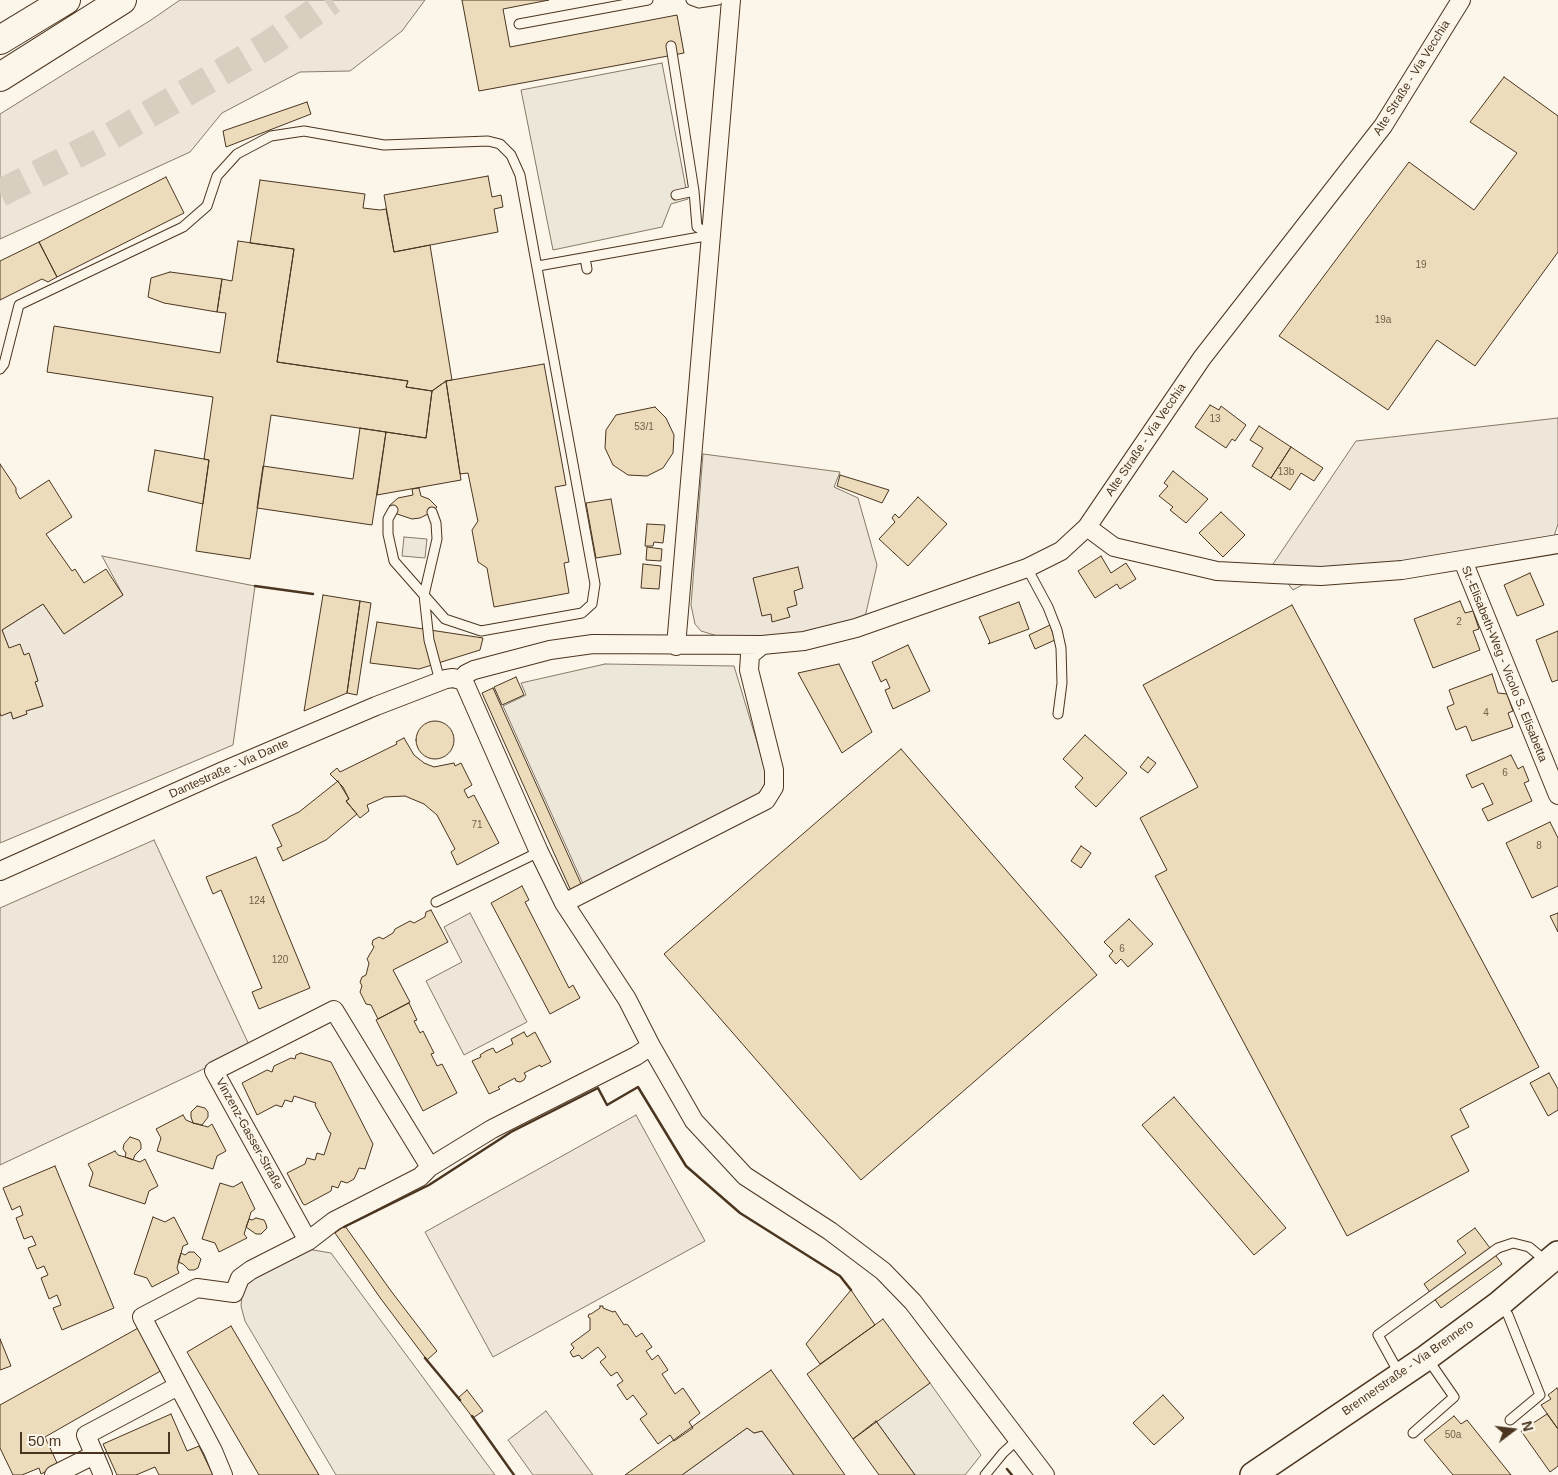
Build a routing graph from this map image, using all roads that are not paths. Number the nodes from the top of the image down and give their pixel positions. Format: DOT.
graph roads {
  1 [pos="66,0"];
  2 [pos="122,0"];
  3 [pos="648,0"];
  4 [pos="691,0"];
  5 [pos="718,0"];
  6 [pos="731,0"];
  7 [pos="1461,0"];
  8 [pos="519,24"];
  9 [pos="0,40"];
  10 [pos="671,46"];
  11 [pos="0,77"];
  12 [pos="694,191"];
  13 [pos="676,195"];
  14 [pos="711,235"];
  15 [pos="585,258"];
  16 [pos="538,266"];
  17 [pos="587,269"];
  18 [pos="0,369"];
  19 [pos="393,510"];
  20 [pos="432,512"];
  21 [pos="1087,527"];
  22 [pos="1557,548"];
  23 [pos="1463,561"];
  24 [pos="1027,568"];
  25 [pos="424,595"];
  26 [pos="762,645"];
  27 [pos="676,646"];
  28 [pos="461,680"];
  29 [pos="440,681"];
  30 [pos="1058,714"];
  31 [pos="1558,794"];
  32 [pos="539,852"];
  33 [pos="0,870"];
  34 [pos="436,902"];
  35 [pos="564,903"];
  36 [pos="651,1046"];
  37 [pos="430,1167"];
  38 [pos="308,1240"];
  39 [pos="1553,1259"];
  40 [pos="1499,1304"];
  41 [pos="1426,1358"];
  42 [pos="1400,1376"];
  43 [pos="178,1386"];
  44 [pos="1510,1420"];
  45 [pos="1413,1433"];
  46 [pos="1017,1440"];
  47 [pos="94,1455"];
  48 [pos="54,1475"];
  49 [pos="103,1475"];
  50 [pos="223,1475"];
  51 [pos="985,1475"];
  52 [pos="1045,1475"];
  53 [pos="1253,1475"];
  1 -- 9 [label="highway"];
  2 -- 11 [label="highway"];
  3 -- 8 [label="lane"];
  4 -- 5 [label="lane"];
  6 -- 14 [label="street"];
  7 -- 21 [label="street, Alte Straße - Via Vecchia"];
  10 -- 12 [label="lane"];
  12 -- 13 [label="lane"];
  12 -- 14 [label="lane"];
  14 -- 15 [label="lane"];
  14 -- 27 [label="street"];
  15 -- 16 [label="lane"];
  15 -- 17 [label="lane"];
  16 -- 18 [label="lane"];
  16 -- 25 [label="lane"];
  19 -- 25 [label="lane"];
  20 -- 25 [label="lane"];
  21 -- 23 [label="street, St.-Elisabeth-Weg - Vicolo S. Elisabetta"];
  21 -- 24 [label="street, Alte Straße - Via Vecchia"];
  22 -- 23 [label="street, St.-Elisabeth-Weg - Vicolo S. Elisabetta"];
  23 -- 31 [label="street, St.-Elisabeth-Weg - Vicolo S. Elisabetta"];
  24 -- 26 [label="street, Alte Straße - Via Vecchia"];
  24 -- 30 [label="lane"];
  25 -- 29 [label="lane"];
  26 -- 27 [label="street, Alte Straße - Via Vecchia"];
  26 -- 35 [label="street"];
  27 -- 28 [label="street, Alte Straße - Via Vecchia"];
  28 -- 29 [label="street, Dantestraße - Via Dante"];
  28 -- 32 [label="street"];
  29 -- 33 [label="street, Dantestraße - Via Dante"];
  32 -- 34 [label="lane"];
  32 -- 35 [label="street"];
  35 -- 36 [label="street"];
  36 -- 37 [label="street"];
  36 -- 46 [label="street"];
  37 -- 38 [label="street"];
  37 -- 38 [label="street, Vinzenz-Gasser-Straße"];
  38 -- 43 [label="street"];
  39 -- 40 [label="main road, Brennerstraße - Via Brennero"];
  39 -- 42 [label="lane"];
  40 -- 41 [label="main road, Brennerstraße - Via Brennero"];
  40 -- 44 [label="lane"];
  41 -- 42 [label="main road, Brennerstraße - Via Brennero"];
  41 -- 45 [label="lane"];
  42 -- 53 [label="main road, Brennerstraße - Via Brennero"];
  43 -- 47 [label="street"];
  43 -- 50 [label="street"];
  46 -- 51 [label="lane"];
  46 -- 52 [label="street"];
  47 -- 48 [label="street"];
  47 -- 49 [label="street"];
}
